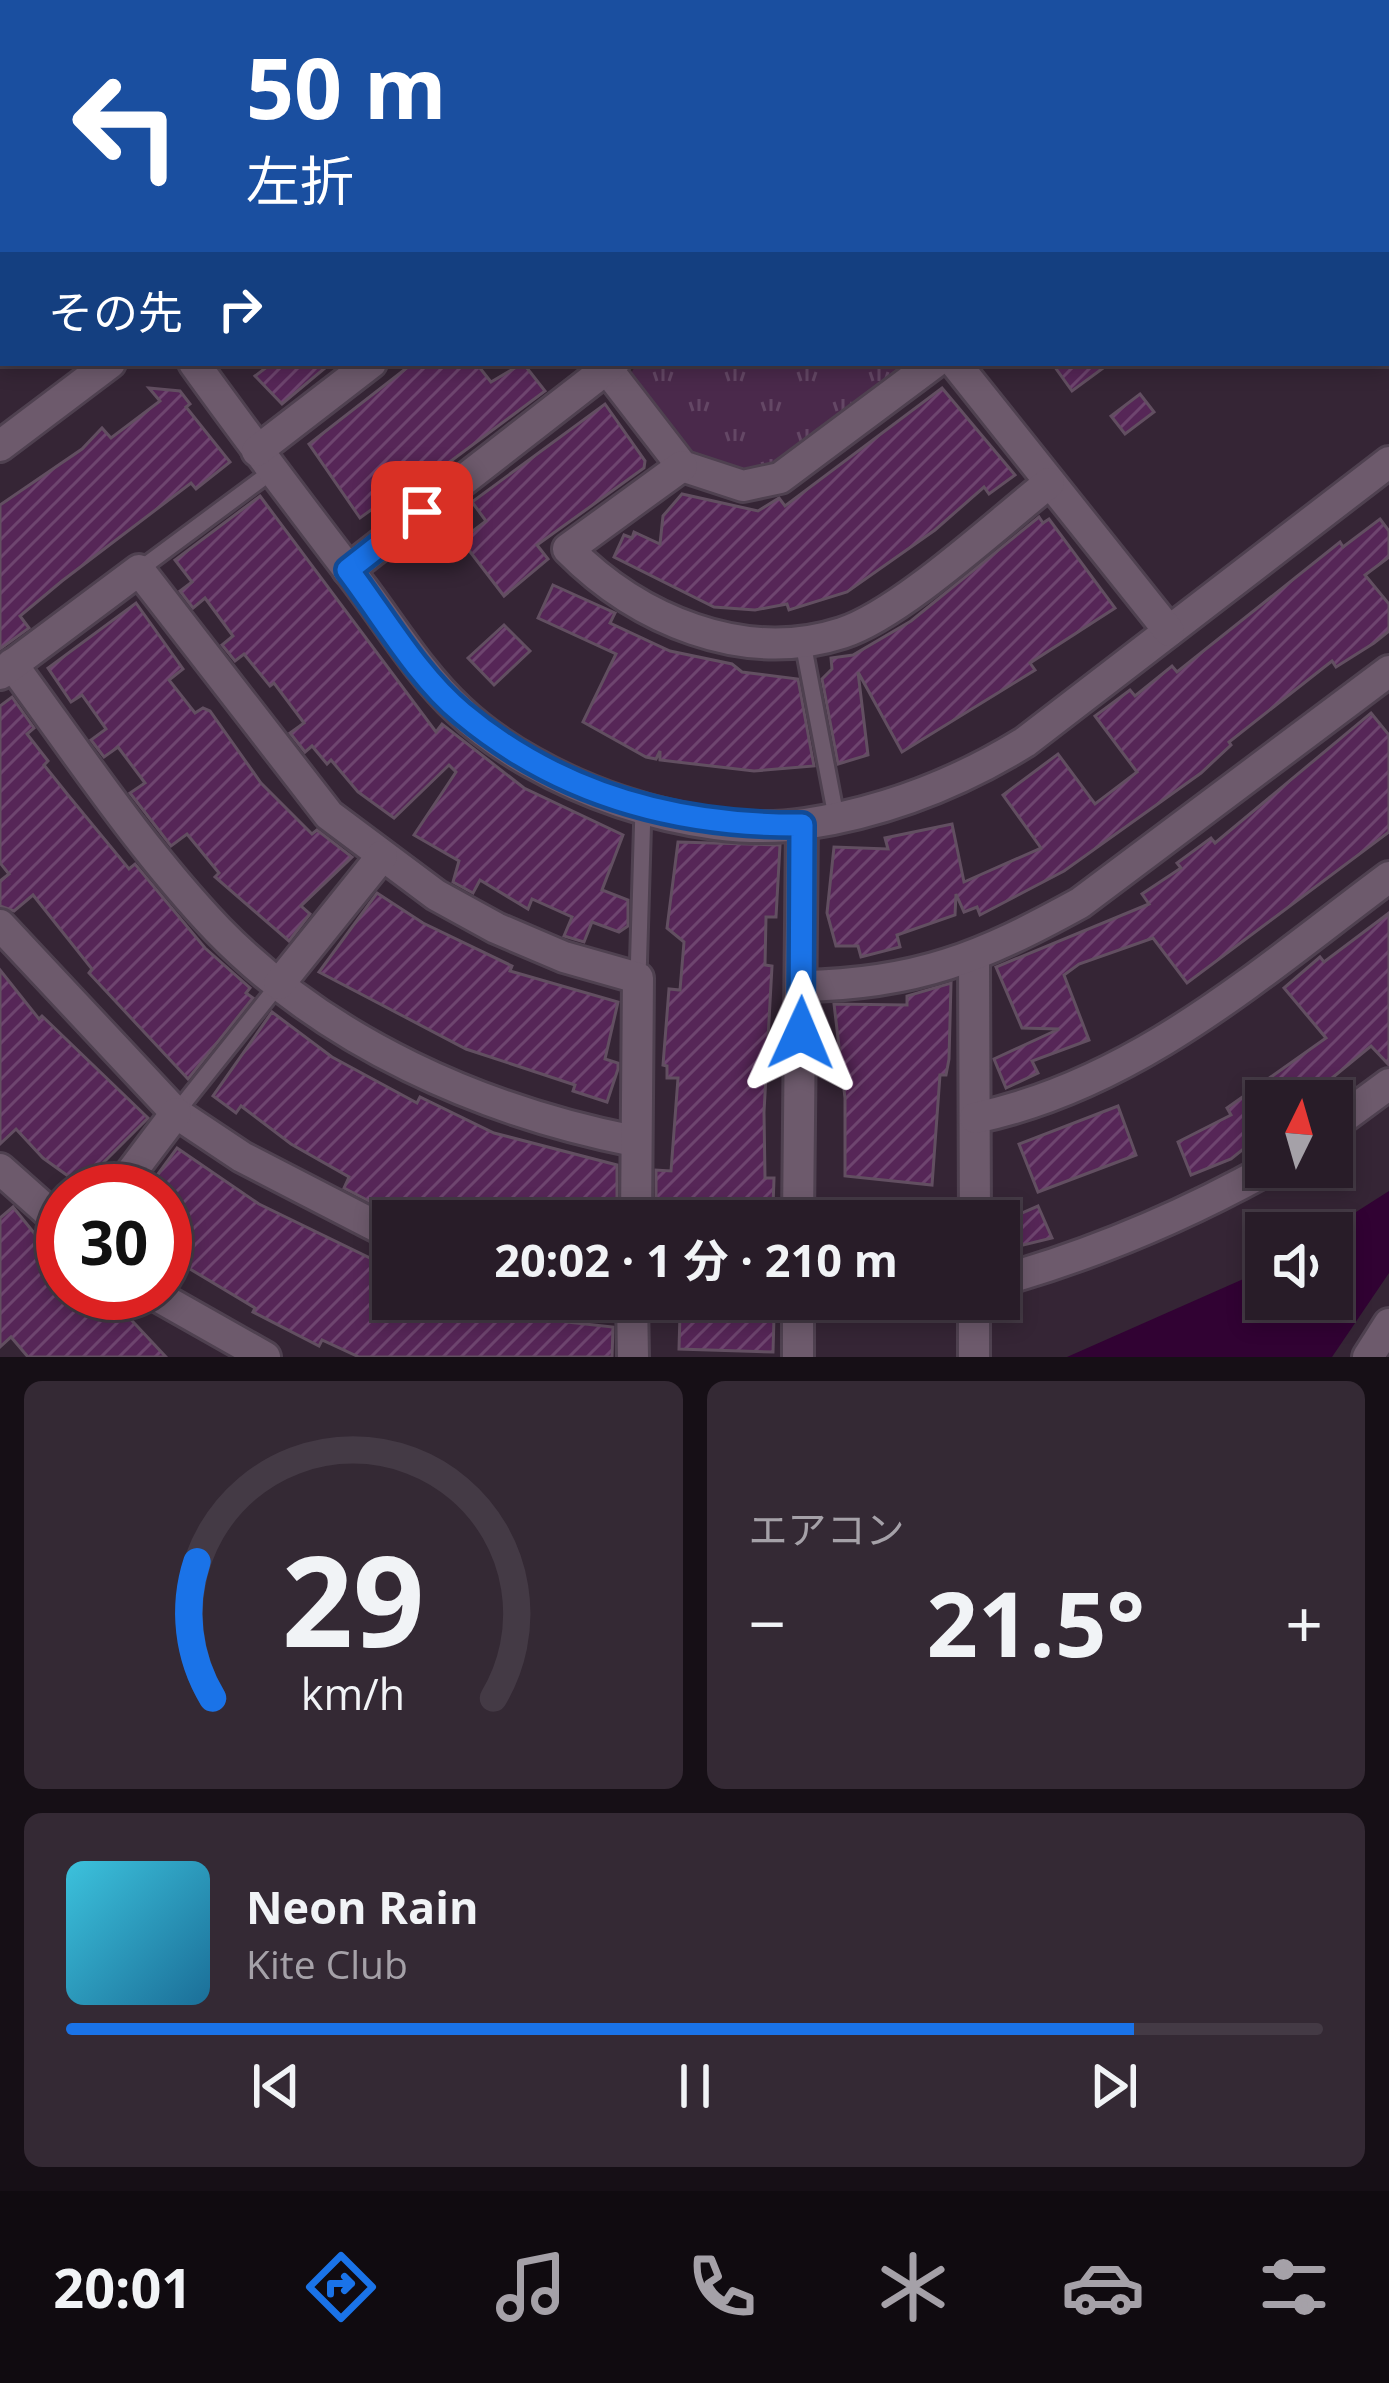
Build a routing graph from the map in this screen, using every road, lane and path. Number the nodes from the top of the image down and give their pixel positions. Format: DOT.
graph roads {
  1 [pos="106,366"];
  2 [pos="196,366"];
  3 [pos="368,366"];
  4 [pos="610,366"];
  5 [pos="930,366"];
  6 [pos="958,366"];
  7 [pos="0,446"];
  8 [pos="264,462"];
  9 [pos="1389,462"];
  10 [pos="682,466"];
  11 [pos="1049,483"];
  12 [pos="139,570"];
  13 [pos="348,570"];
  14 [pos="1169,631"];
  15 [pos="802,638"];
  16 [pos="6,669"];
  17 [pos="1383,688"];
  18 [pos="643,809"];
  19 [pos="836,816"];
  20 [pos="802,825"];
  21 [pos="382,856"];
  22 [pos="1389,877"];
  23 [pos="0,925"];
  24 [pos="974,959"];
  25 [pos="638,978"];
  26 [pos="280,984"];
  27 [pos="802,986"];
  28 [pos="1389,1084"];
  29 [pos="1353,1111"];
  30 [pos="176,1113"];
  31 [pos="975,1118"];
  32 [pos="634,1141"];
  33 [pos="137,1164"];
  34 [pos="0,1169"];
  35 [pos="1245,1180"];
  36 [pos="635,1200"];
  37 [pos="797,1200"];
  38 [pos="975,1200"];
  39 [pos="36,1201"];
  40 [pos="372,1223"];
  41 [pos="1020,1274"];
  42 [pos="192,1316"];
  43 [pos="628,1320"];
  44 [pos="798,1320"];
  45 [pos="974,1320"];
  46 [pos="1389,1324"];
  47 [pos="265,1357"];
  48 [pos="633,1357"];
  49 [pos="798,1357"];
  50 [pos="974,1357"];
  51 [pos="1368,1357"];
  1 -- 7 [label="street"];
  2 -- 8 [label="street"];
  3 -- 8 [label="street"];
  4 -- 10 [label="street"];
  4 -- 13 [label="street"];
  5 -- 10 [label="street"];
  6 -- 11 [label="street"];
  8 -- 12 [label="lane"];
  8 -- 13 [label="street"];
  9 -- 14 [label="street"];
  10 -- 15 [label="street"];
  11 -- 14 [label="street"];
  11 -- 15 [label="street"];
  12 -- 16 [label="street"];
  12 -- 21 [label="street"];
  13 -- 18 [label="street"];
  14 -- 19 [label="street"];
  15 -- 19 [label="lane"];
  16 -- 26 [label="street"];
  17 -- 24 [label="street"];
  18 -- 20 [label="street"];
  18 -- 25 [label="lane"];
  19 -- 20 [label="street"];
  20 -- 27 [label="street"];
  21 -- 25 [label="street"];
  21 -- 26 [label="street"];
  22 -- 31 [label="street"];
  23 -- 30 [label="street"];
  24 -- 27 [label="street"];
  24 -- 31 [label="street"];
  25 -- 32 [label="street"];
  26 -- 30 [label="lane"];
  26 -- 32 [label="street"];
  27 -- 37 [label="street"];
  28 -- 29 [label="street"];
  30 -- 33 [label="street"];
  30 -- 40 [label="street"];
  31 -- 38 [label="street"];
  32 -- 36 [label="street"];
  34 -- 39 [label="street"];
  35 -- 41 [label="street"];
  42 -- 47 [label="street"];
  43 -- 48 [label="street"];
  44 -- 49 [label="street"];
  45 -- 50 [label="street"];
  46 -- 51 [label="street"];
}
